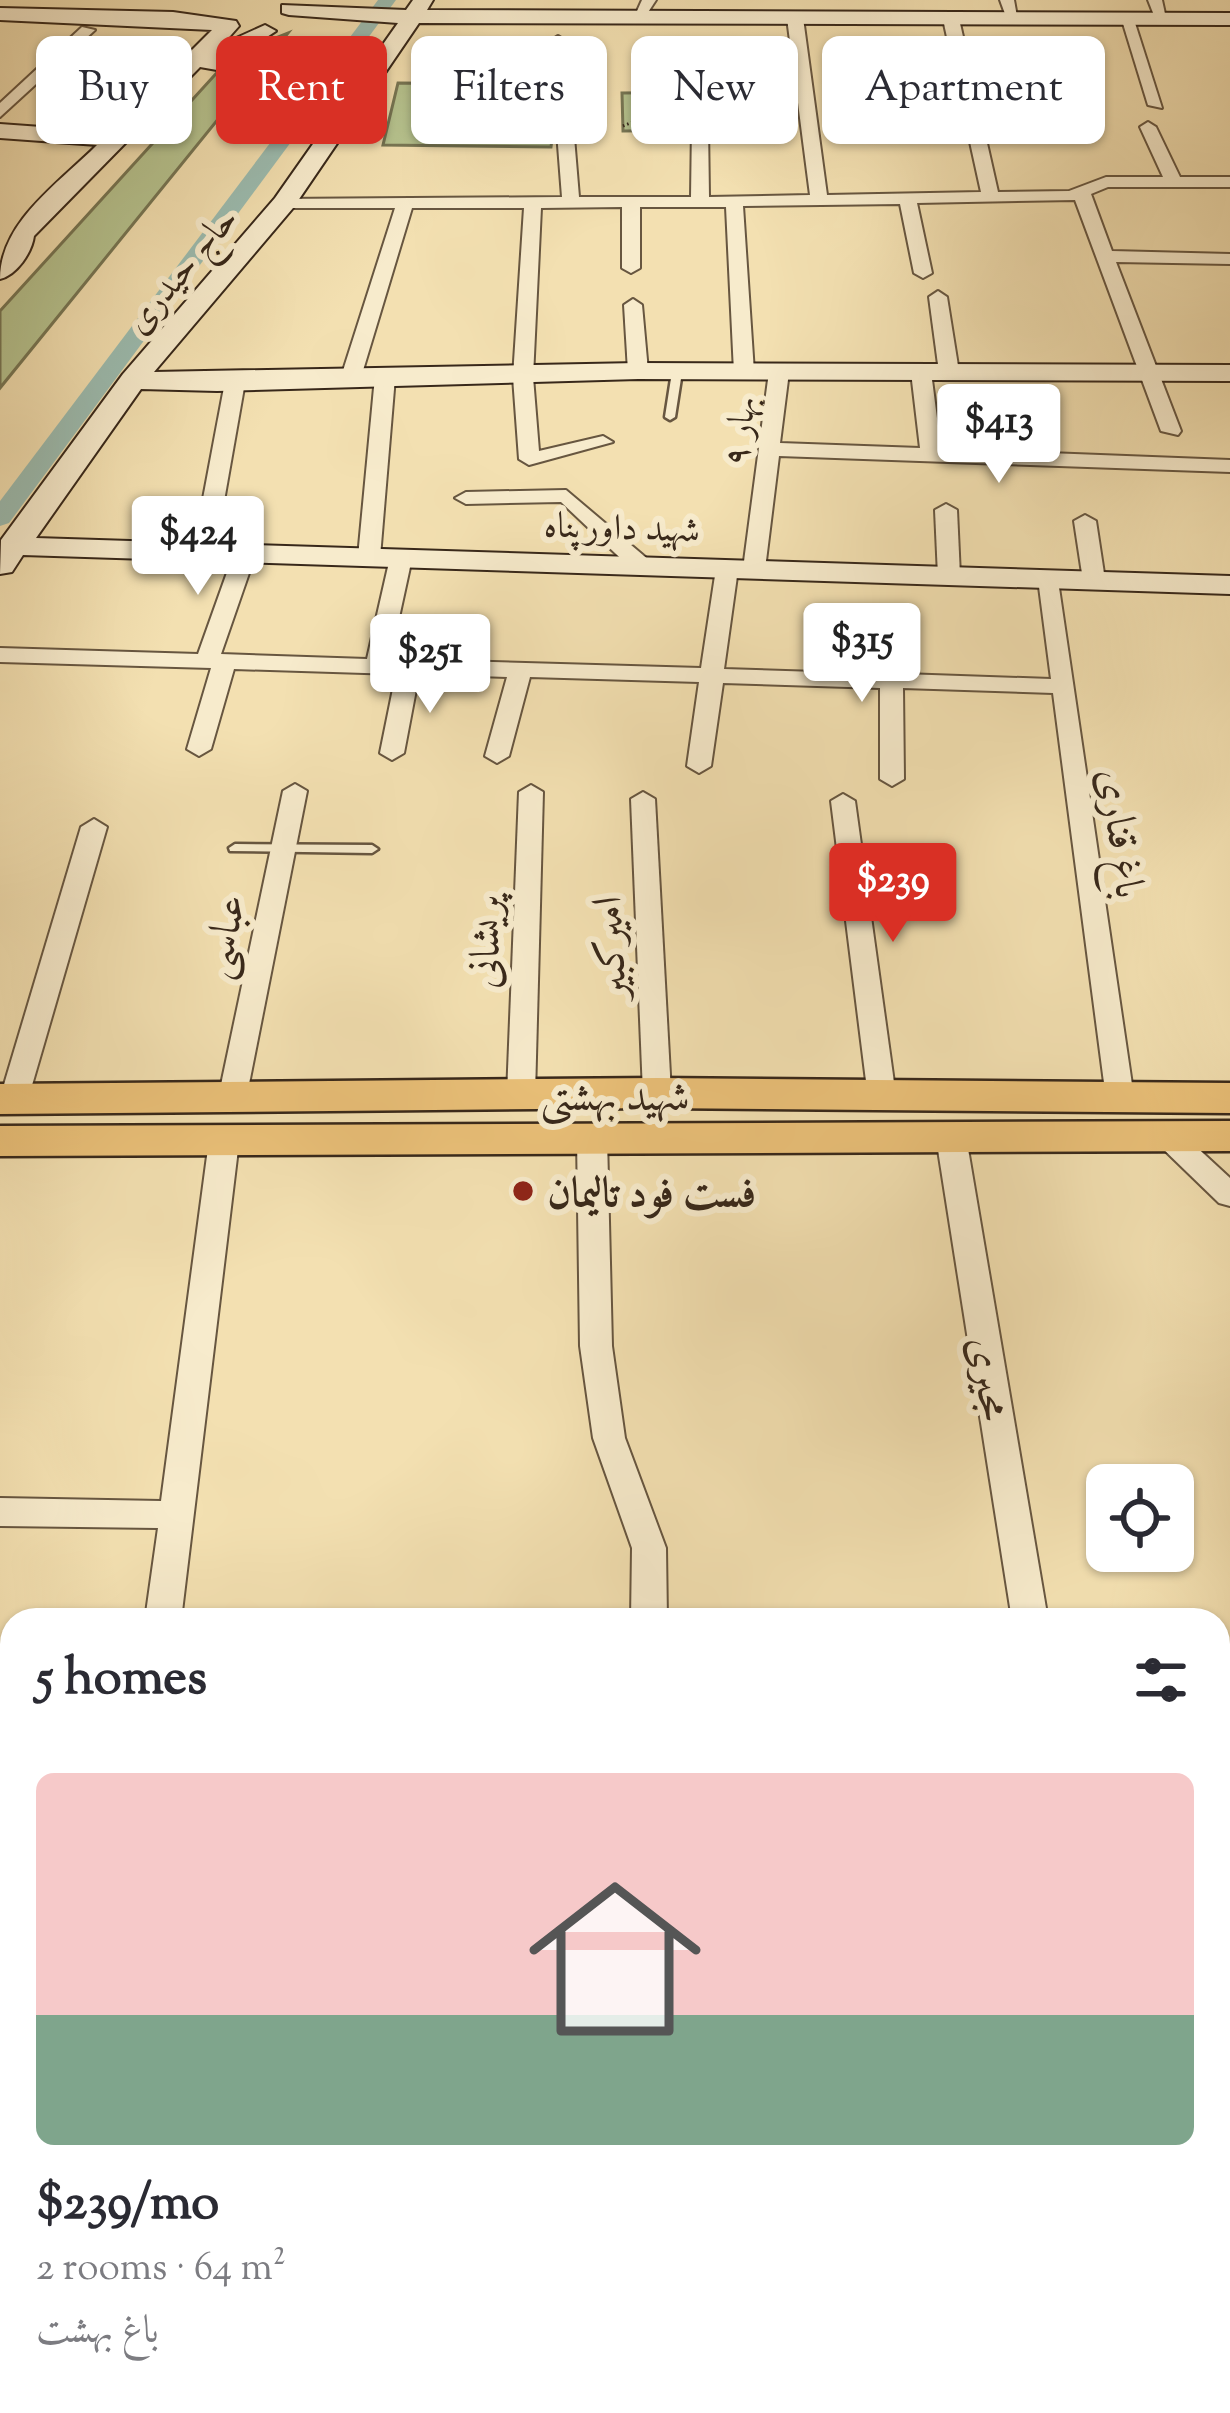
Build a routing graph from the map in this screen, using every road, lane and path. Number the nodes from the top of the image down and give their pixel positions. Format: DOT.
graph roads {
  1 [pos="28,7"];
  2 [pos="418,8"];
  3 [pos="644,9"];
  4 [pos="858,9"];
  5 [pos="1010,10"];
  6 [pos="1158,10"];
  7 [pos="274,13"];
  8 [pos="0,14"];
  9 [pos="231,18"];
  10 [pos="795,18"];
  11 [pos="951,19"];
  12 [pos="1126,20"];
  13 [pos="1230,20"];
  14 [pos="87,30"];
  15 [pos="211,52"];
  16 [pos="192,69"];
  17 [pos="1156,105"];
  18 [pos="0,112"];
  19 [pos="631,122"];
  20 [pos="622,126"];
  21 [pos="1148,128"];
  22 [pos="0,131"];
  23 [pos="36,134"];
  24 [pos="108,144"];
  25 [pos="566,144"];
  26 [pos="701,144"];
  27 [pos="1174,182"];
  28 [pos="1230,182"];
  29 [pos="1082,192"];
  30 [pos="992,195"];
  31 [pos="819,196"];
  32 [pos="907,197"];
  33 [pos="734,200"];
  34 [pos="284,202"];
  35 [pos="700,202"];
  36 [pos="405,203"];
  37 [pos="533,203"];
  38 [pos="571,203"];
  39 [pos="631,203"];
  40 [pos="1104,256"];
  41 [pos="1230,259"];
  42 [pos="7,261"];
  43 [pos="631,268"];
  44 [pos="923,273"];
  45 [pos="938,297"];
  46 [pos="633,304"];
  47 [pos="638,371"];
  48 [pos="677,372"];
  49 [pos="744,372"];
  50 [pos="779,372"];
  51 [pos="935,372"];
  52 [pos="1145,373"];
  53 [pos="1230,373"];
  54 [pos="351,377"];
  55 [pos="385,377"];
  56 [pos="523,377"];
  57 [pos="134,380"];
  58 [pos="235,382"];
  59 [pos="670,417"];
  60 [pos="1171,431"];
  61 [pos="603,442"];
  62 [pos="770,449"];
  63 [pos="931,455"];
  64 [pos="1230,466"];
  65 [pos="466,498"];
  66 [pos="946,510"];
  67 [pos="1085,521"];
  68 [pos="204,552"];
  69 [pos="245,554"];
  70 [pos="6,556"];
  71 [pos="368,557"];
  72 [pos="401,558"];
  73 [pos="641,566"];
  74 [pos="740,569"];
  75 [pos="949,576"];
  76 [pos="1048,579"];
  77 [pos="1094,580"];
  78 [pos="1230,585"];
  79 [pos="891,630"];
  80 [pos="0,655"];
  81 [pos="216,662"];
  82 [pos="377,666"];
  83 [pos="409,667"];
  84 [pos="520,670"];
  85 [pos="712,676"];
  86 [pos="891,681"];
  87 [pos="1064,686"];
  88 [pos="199,749"];
  89 [pos="392,753"];
  90 [pos="497,756"];
  91 [pos="699,766"];
  92 [pos="892,779"];
  93 [pos="295,791"];
  94 [pos="531,792"];
  95 [pos="643,799"];
  96 [pos="842,801"];
  97 [pos="94,826"];
  98 [pos="235,848"];
  99 [pos="283,848"];
  100 [pos="372,849"];
  101 [pos="657,1093"];
  102 [pos="521,1095"];
  103 [pos="882,1097"];
  104 [pos="1120,1098"];
  105 [pos="1230,1098"];
  106 [pos="7,1099"];
  107 [pos="228,1120"];
  108 [pos="1166,1136"];
  109 [pos="1230,1136"];
  110 [pos="952,1137"];
  111 [pos="592,1138"];
  112 [pos="0,1141"];
  113 [pos="1230,1195"];
  114 [pos="0,1512"];
  115 [pos="178,1514"];
  116 [pos="166,1608"];
  117 [pos="649,1608"];
  118 [pos="1028,1608"];
  1 -- 8 [label="street"];
  1 -- 9 [label="street"];
  2 -- 3 [label="street"];
  2 -- 7 [label="street"];
  2 -- 34 [label="street, حاج حیدری"];
  3 -- 10 [label="street"];
  4 -- 10 [label="street"];
  4 -- 11 [label="street"];
  5 -- 11 [label="street"];
  5 -- 12 [label="street"];
  6 -- 12 [label="street"];
  6 -- 13 [label="street"];
  7 -- 9 [label="street"];
  7 -- 15 [label="street"];
  9 -- 15 [label="street"];
  10 -- 31 [label="street"];
  11 -- 30 [label="street"];
  12 -- 17 [label="street"];
  14 -- 18 [label="street"];
  15 -- 16 [label="street"];
  15 -- 42 [label="street"];
  19 -- 20 [label="path"];
  21 -- 27 [label="street"];
  22 -- 23 [label="street"];
  24 -- 42 [label="street"];
  25 -- 38 [label="street"];
  26 -- 35 [label="street"];
  27 -- 28 [label="street"];
  27 -- 29 [label="street"];
  29 -- 30 [label="street"];
  29 -- 40 [label="street"];
  30 -- 32 [label="street"];
  31 -- 32 [label="street"];
  31 -- 33 [label="street"];
  32 -- 44 [label="street"];
  33 -- 35 [label="street"];
  33 -- 49 [label="street"];
  34 -- 36 [label="street"];
  34 -- 57 [label="street, حاج حیدری"];
  35 -- 39 [label="street"];
  36 -- 37 [label="street"];
  36 -- 54 [label="street"];
  37 -- 38 [label="street"];
  37 -- 56 [label="street"];
  38 -- 39 [label="street"];
  39 -- 43 [label="street"];
  40 -- 41 [label="street"];
  40 -- 52 [label="street"];
  45 -- 51 [label="street"];
  46 -- 47 [label="street"];
  47 -- 48 [label="street"];
  47 -- 56 [label="street"];
  48 -- 49 [label="street"];
  48 -- 59 [label="lane"];
  49 -- 50 [label="street"];
  50 -- 51 [label="street"];
  50 -- 62 [label="street, بهار ۹"];
  51 -- 52 [label="street"];
  51 -- 63 [label="street"];
  52 -- 53 [label="street"];
  52 -- 60 [label="street"];
  54 -- 55 [label="street"];
  54 -- 58 [label="street"];
  55 -- 56 [label="street"];
  55 -- 71 [label="street"];
  56 -- 61 [label="street"];
  57 -- 58 [label="street"];
  57 -- 70 [label="street, حاج حیدری"];
  58 -- 68 [label="street"];
  62 -- 63 [label="street"];
  62 -- 74 [label="street, بهار ۹"];
  63 -- 64 [label="street"];
  65 -- 73 [label="street"];
  66 -- 75 [label="street"];
  67 -- 77 [label="street"];
  68 -- 69 [label="street, شهید داورپناه"];
  68 -- 70 [label="street, شهید داورپناه"];
  69 -- 71 [label="street, شهید داورپناه"];
  69 -- 81 [label="street"];
  71 -- 72 [label="street, شهید داورپناه"];
  72 -- 73 [label="street, شهید داورپناه"];
  72 -- 82 [label="street"];
  73 -- 74 [label="street, شهید داورپناه"];
  74 -- 75 [label="street, شهید داورپناه"];
  74 -- 85 [label="street, بهار ۹"];
  75 -- 76 [label="street, شهید داورپناه"];
  76 -- 77 [label="street, شهید داورپناه"];
  76 -- 87 [label="street, باغ قناری"];
  77 -- 78 [label="street, شهید داورپناه"];
  79 -- 86 [label="street"];
  80 -- 81 [label="street"];
  81 -- 82 [label="street"];
  81 -- 88 [label="street"];
  82 -- 83 [label="street"];
  83 -- 84 [label="street"];
  83 -- 89 [label="street"];
  84 -- 85 [label="street"];
  84 -- 90 [label="street"];
  85 -- 86 [label="street"];
  85 -- 91 [label="street, بهار ۹"];
  86 -- 87 [label="street"];
  86 -- 92 [label="street"];
  87 -- 104 [label="street, باغ قناری"];
  93 -- 99 [label="street, عباسی"];
  94 -- 102 [label="street, پریشانی"];
  95 -- 101 [label="street, امیرکبیر"];
  96 -- 103 [label="street"];
  97 -- 106 [label="street"];
  98 -- 99 [label="lane"];
  99 -- 100 [label="lane"];
  99 -- 107 [label="street, عباسی"];
  101 -- 102 [label="main road, شهید بهشتی"];
  101 -- 103 [label="main road, شهید بهشتی"];
  102 -- 107 [label="main road, شهید بهشتی"];
  103 -- 104 [label="main road, شهید بهشتی"];
  104 -- 105 [label="main road, شهید بهشتی"];
  106 -- 107 [label="main road, شهید بهشتی"];
  107 -- 111 [label="main road, شهید بهشتی"];
  107 -- 112 [label="main road, شهید بهشتی"];
  107 -- 115 [label="street, عباسی"];
  108 -- 109 [label="main road, شهید بهشتی"];
  108 -- 110 [label="main road, شهید بهشتی"];
  108 -- 113 [label="street"];
  110 -- 111 [label="main road, شهید بهشتی"];
  110 -- 118 [label="street, مجیری"];
  111 -- 117 [label="street"];
  114 -- 115 [label="street"];
  115 -- 116 [label="street, عباسی"];
}
